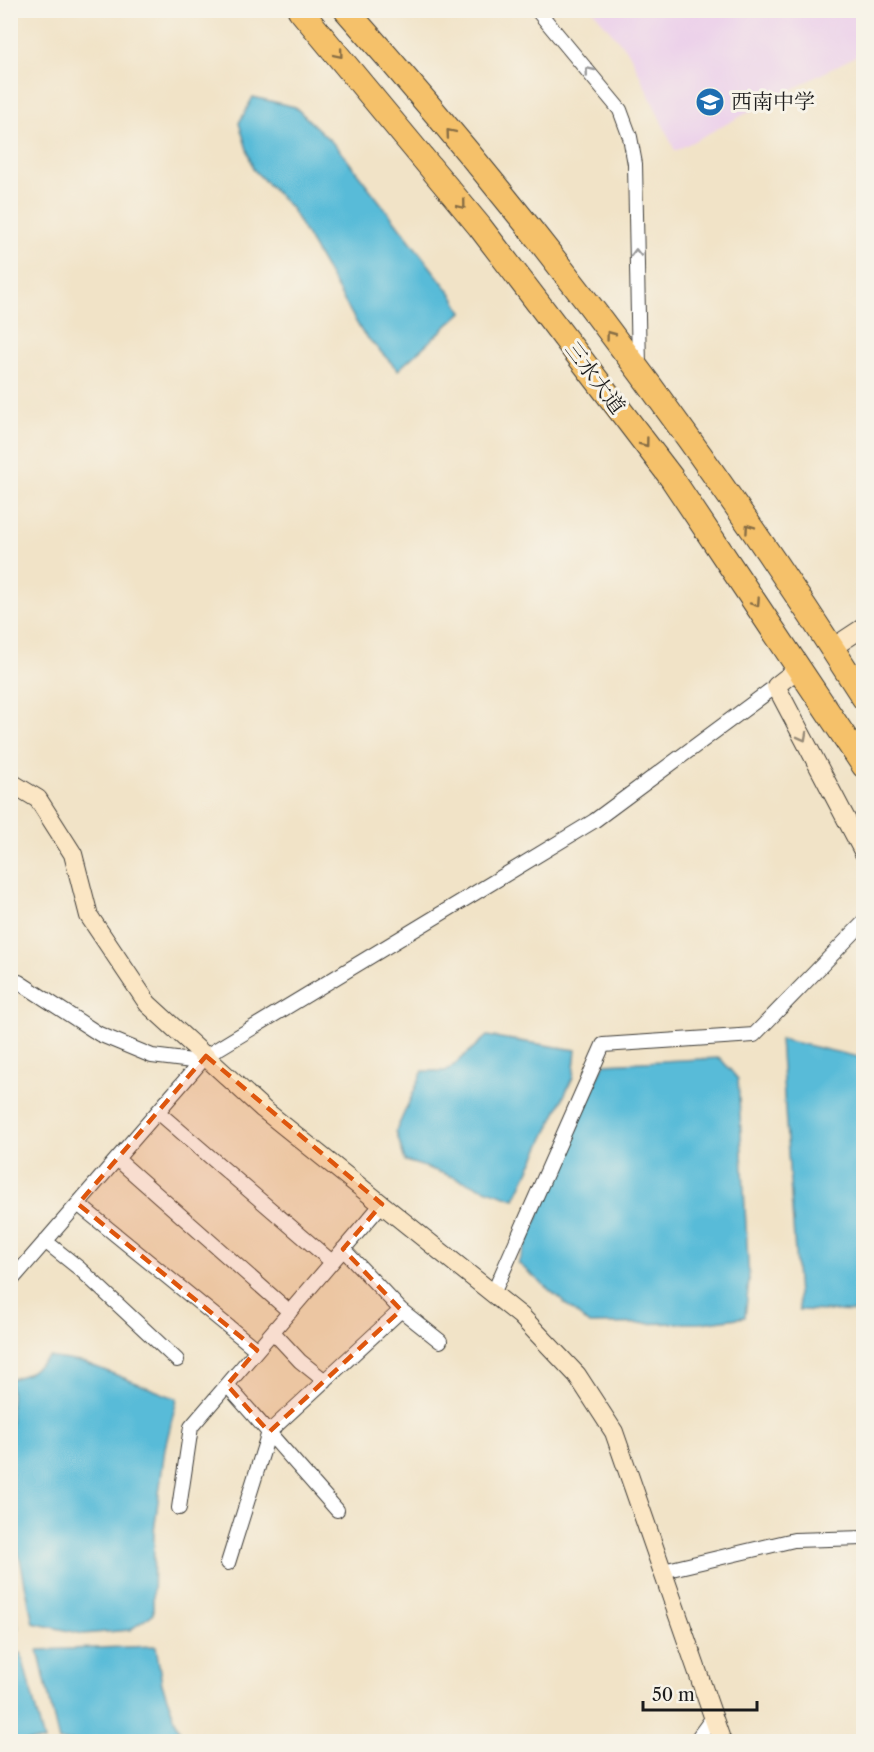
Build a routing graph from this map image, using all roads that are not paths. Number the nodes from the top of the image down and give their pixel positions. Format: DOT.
graph roads {
  1 [pos="300,10"];
  2 [pos="346,10"];
  3 [pos="537,10"];
  4 [pos="640,375"];
  5 [pos="864,627"];
  6 [pos="832,648"];
  7 [pos="800,667"];
  8 [pos="776,686"];
  9 [pos="864,698"];
  10 [pos="864,766"];
  11 [pos="10,782"];
  12 [pos="864,853"];
  13 [pos="864,922"];
  14 [pos="19,982"];
  15 [pos="203,1059"];
  16 [pos="158,1112"];
  17 [pos="117,1159"];
  18 [pos="78,1204"];
  19 [pos="382,1204"];
  20 [pos="45,1241"];
  21 [pos="343,1249"];
  22 [pos="332,1262"];
  23 [pos="10,1282"];
  24 [pos="493,1294"];
  25 [pos="401,1311"];
  26 [pos="290,1312"];
  27 [pos="273,1332"];
  28 [pos="440,1341"];
  29 [pos="257,1350"];
  30 [pos="177,1360"];
  31 [pos="325,1381"];
  32 [pos="227,1385"];
  33 [pos="269,1432"];
  34 [pos="179,1508"];
  35 [pos="337,1510"];
  36 [pos="864,1538"];
  37 [pos="228,1563"];
  38 [pos="663,1571"];
  39 [pos="714,1716"];
  40 [pos="695,1742"];
  41 [pos="722,1742"];
  1 -- 7 [label="highway, 三水大道, one-way"];
  4 -- 2 [label="highway, 三水大道, one-way"];
  4 -- 3 [label="street, one-way"];
  6 -- 4 [label="highway, 三水大道, one-way"];
  5 -- 6 [label="main road"];
  6 -- 9 [label="highway, 三水大道"];
  7 -- 8 [label="main road"];
  7 -- 10 [label="highway, 三水大道"];
  8 -- 12 [label="main road, one-way"];
  8 -- 15 [label="street"];
  11 -- 15 [label="main road"];
  13 -- 24 [label="street"];
  14 -- 15 [label="street"];
  15 -- 16 [label="street"];
  15 -- 19 [label="main road"];
  16 -- 17 [label="street"];
  16 -- 22 [label="street"];
  17 -- 18 [label="street"];
  17 -- 26 [label="street"];
  18 -- 20 [label="street"];
  18 -- 29 [label="street"];
  19 -- 21 [label="street"];
  19 -- 24 [label="main road"];
  20 -- 23 [label="street"];
  20 -- 30 [label="street"];
  21 -- 22 [label="street"];
  21 -- 25 [label="street"];
  22 -- 26 [label="street"];
  24 -- 38 [label="main road"];
  25 -- 28 [label="street"];
  25 -- 31 [label="street"];
  26 -- 27 [label="street"];
  27 -- 29 [label="street"];
  27 -- 31 [label="street"];
  29 -- 32 [label="street"];
  31 -- 33 [label="street"];
  32 -- 33 [label="street"];
  32 -- 34 [label="street"];
  33 -- 35 [label="street"];
  33 -- 37 [label="street"];
  36 -- 38 [label="street"];
  38 -- 39 [label="main road"];
  39 -- 40 [label="street"];
  39 -- 41 [label="main road"];
}
